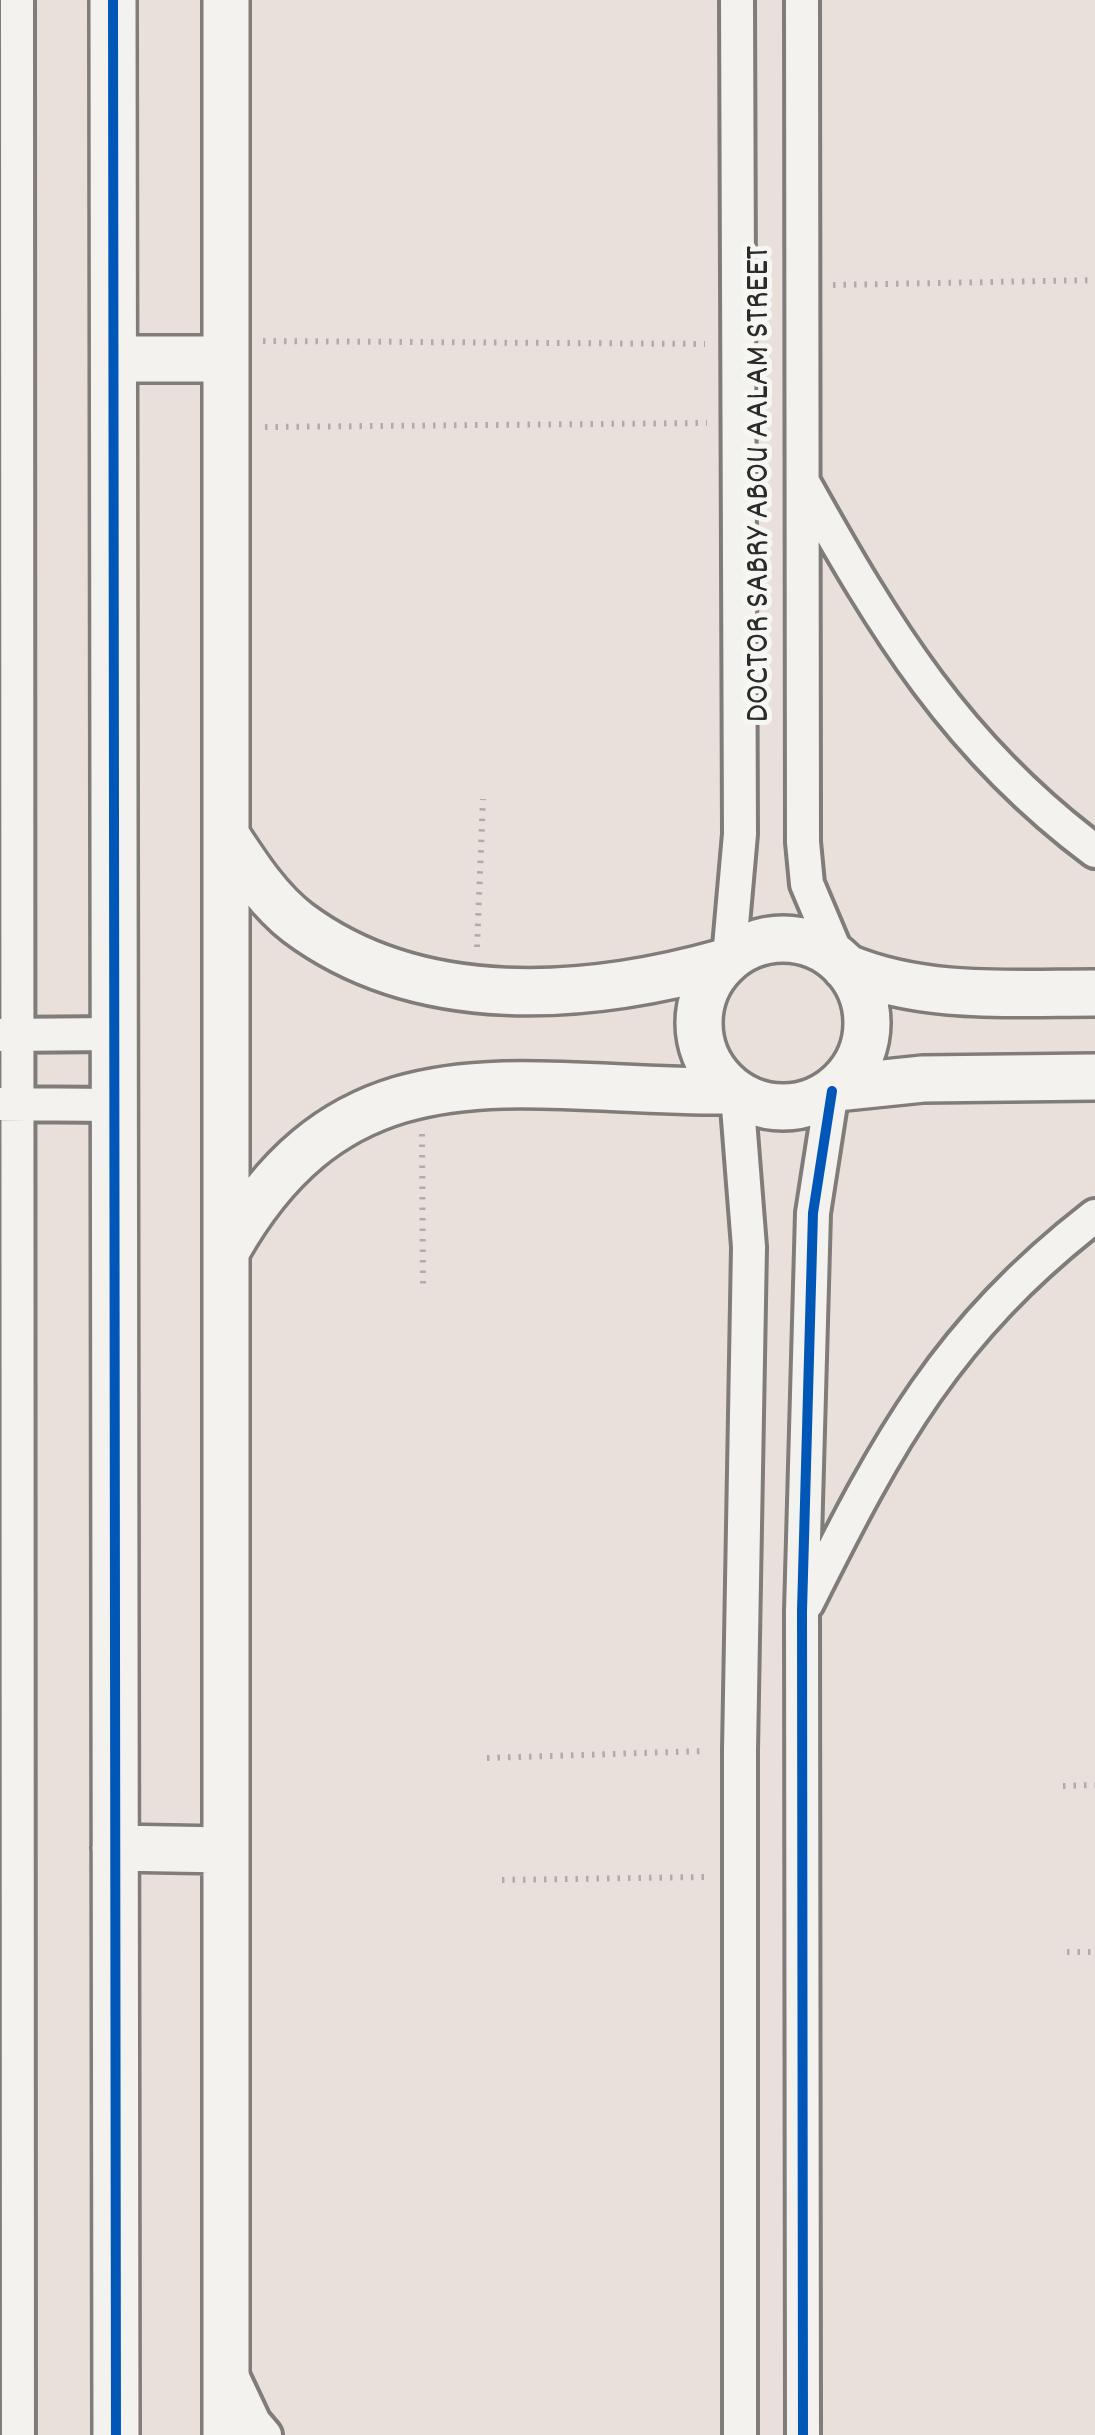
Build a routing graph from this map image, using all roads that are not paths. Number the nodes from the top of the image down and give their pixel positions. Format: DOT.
graph roads {
  1 [pos="113,0"];
  2 [pos="226,0"];
  3 [pos="737,0"];
  4 [pos="802,0"];
  5 [pos="12,20"];
  6 [pos="0,270"];
  7 [pos="17,306"];
  8 [pos="226,350"];
  9 [pos="114,358"];
  10 [pos="802,480"];
  11 [pos="17,790"];
  12 [pos="0,819"];
  13 [pos="226,835"];
  14 [pos="1095,851"];
  15 [pos="727,960"];
  16 [pos="843,964"];
  17 [pos="1095,993"];
  18 [pos="7,1034"];
  19 [pos="114,1034"];
  20 [pos="1095,1077"];
  21 [pos="834,1090"];
  22 [pos="734,1092"];
  23 [pos="7,1104"];
  24 [pos="114,1104"];
  25 [pos="1095,1216"];
  26 [pos="226,1251"];
  27 [pos="0,1344"];
  28 [pos="18,1380"];
  29 [pos="802,1611"];
  30 [pos="115,1848"];
  31 [pos="226,1850"];
  32 [pos="17,1857"];
  33 [pos="0,1886"];
  34 [pos="9,2317"];
  35 [pos="226,2362"];
  36 [pos="18,2435"];
  37 [pos="116,2435"];
  38 [pos="226,2435"];
  39 [pos="265,2435"];
  40 [pos="740,2435"];
  41 [pos="803,2435"];
  1 -- 9 [label="street"];
  2 -- 8 [label="street"];
  3 -- 15 [label="street, DOCTOR SABRY ABOU AALAM STREET"];
  4 -- 10 [label="street, DOCTOR SABRY ABOU AALAM STREET"];
  5 -- 7 [label="street"];
  6 -- 7 [label="street"];
  7 -- 11 [label="street"];
  8 -- 9 [label="street"];
  8 -- 13 [label="street"];
  9 -- 19 [label="street"];
  10 -- 14 [label="street"];
  10 -- 16 [label="street, DOCTOR SABRY ABOU AALAM STREET"];
  11 -- 12 [label="street"];
  11 -- 18 [label="street"];
  13 -- 15 [label="street"];
  13 -- 26 [label="street"];
  15 -- 16 [label="street"];
  15 -- 22 [label="street"];
  16 -- 17 [label="street"];
  16 -- 21 [label="street"];
  18 -- 19 [label="street"];
  18 -- 23 [label="street"];
  19 -- 24 [label="street"];
  20 -- 21 [label="street"];
  21 -- 22 [label="street"];
  21 -- 29 [label="street"];
  22 -- 26 [label="street"];
  22 -- 40 [label="street"];
  23 -- 24 [label="street"];
  23 -- 28 [label="street"];
  24 -- 30 [label="street"];
  25 -- 29 [label="street"];
  26 -- 31 [label="street"];
  27 -- 28 [label="street"];
  28 -- 32 [label="street"];
  29 -- 41 [label="street"];
  30 -- 31 [label="street"];
  30 -- 37 [label="street"];
  31 -- 35 [label="street"];
  32 -- 33 [label="street"];
  32 -- 34 [label="street"];
  34 -- 36 [label="street"];
  35 -- 38 [label="street"];
  35 -- 39 [label="street"];
}
